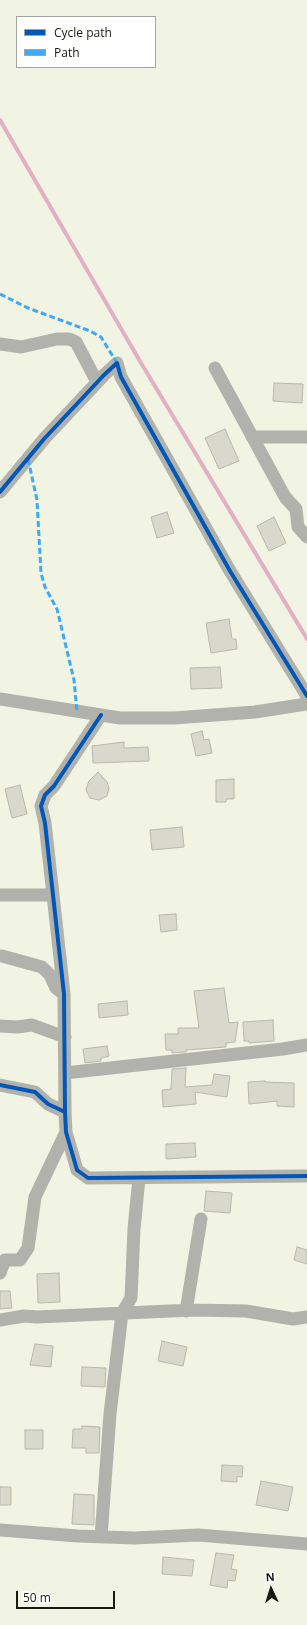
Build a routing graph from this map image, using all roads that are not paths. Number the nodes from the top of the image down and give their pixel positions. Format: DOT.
graph roads {
  1 [pos="0,344"];
  2 [pos="215,368"];
  3 [pos="97,382"];
  4 [pos="307,436"];
  5 [pos="252,437"];
  6 [pos="0,492"];
  7 [pos="307,537"];
  8 [pos="307,696"];
  9 [pos="0,699"];
  10 [pos="307,704"];
  11 [pos="101,715"];
  12 [pos="0,895"];
  13 [pos="53,895"];
  14 [pos="2,956"];
  15 [pos="64,994"];
  16 [pos="0,1026"];
  17 [pos="65,1037"];
  18 [pos="307,1045"];
  19 [pos="65,1073"];
  20 [pos="0,1085"];
  21 [pos="65,1112"];
  22 [pos="66,1132"];
  23 [pos="307,1176"];
  24 [pos="139,1178"];
  25 [pos="202,1219"];
  26 [pos="0,1273"];
  27 [pos="186,1311"];
  28 [pos="122,1313"];
  29 [pos="307,1317"];
  30 [pos="0,1320"];
  31 [pos="0,1530"];
  32 [pos="101,1537"];
  33 [pos="307,1544"];
  1 -- 3 [label="street"];
  2 -- 5 [label="street"];
  3 -- 6 [label="street"];
  3 -- 8 [label="street"];
  4 -- 5 [label="street"];
  5 -- 7 [label="street"];
  9 -- 11 [label="street"];
  10 -- 11 [label="street"];
  11 -- 13 [label="street"];
  12 -- 13 [label="street"];
  13 -- 15 [label="street"];
  14 -- 15 [label="street"];
  15 -- 17 [label="street"];
  16 -- 17 [label="street"];
  17 -- 19 [label="street"];
  18 -- 19 [label="street"];
  19 -- 21 [label="street"];
  20 -- 21 [label="street"];
  21 -- 22 [label="street"];
  22 -- 24 [label="street"];
  22 -- 26 [label="street"];
  23 -- 24 [label="street"];
  24 -- 28 [label="street"];
  25 -- 27 [label="street"];
  27 -- 28 [label="street"];
  27 -- 29 [label="street"];
  28 -- 30 [label="street"];
  28 -- 32 [label="street"];
  31 -- 32 [label="street"];
  32 -- 33 [label="street"];
}
